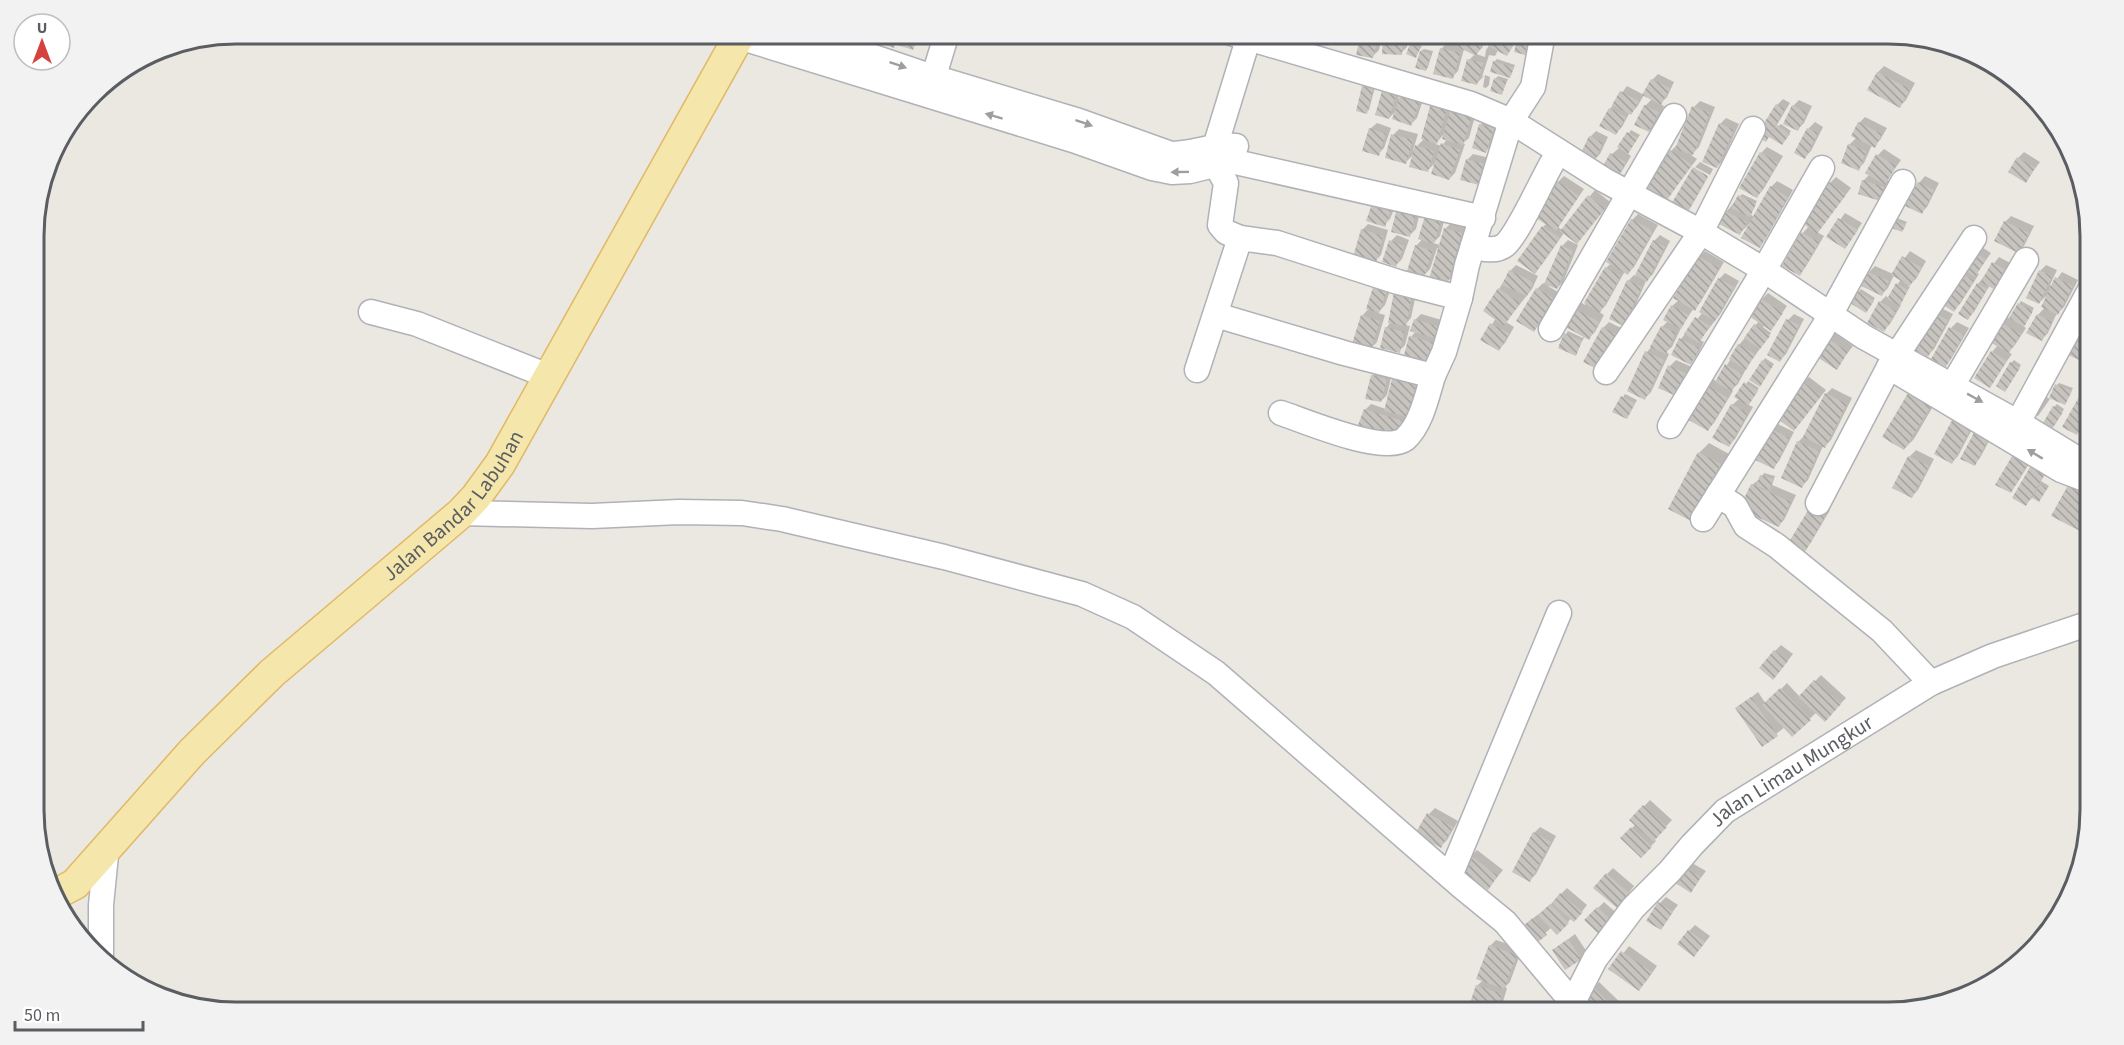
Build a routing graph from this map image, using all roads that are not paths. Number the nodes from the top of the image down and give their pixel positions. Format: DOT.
graph roads {
  1 [pos="735,44"];
  2 [pos="783,44"];
  3 [pos="819,44"];
  4 [pos="944,44"];
  5 [pos="1242,44"];
  6 [pos="1273,44"];
  7 [pos="1542,44"];
  8 [pos="835,55"];
  9 [pos="930,87"];
  10 [pos="1674,116"];
  11 [pos="1509,129"];
  12 [pos="1753,129"];
  13 [pos="1227,155"];
  14 [pos="1552,163"];
  15 [pos="1822,168"];
  16 [pos="1903,182"];
  17 [pos="1625,199"];
  18 [pos="1485,210"];
  19 [pos="1240,238"];
  20 [pos="1697,238"];
  21 [pos="1974,238"];
  22 [pos="1473,246"];
  23 [pos="2025,260"];
  24 [pos="1760,277"];
  25 [pos="1460,298"];
  26 [pos="2080,309"];
  27 [pos="371,312"];
  28 [pos="1216,315"];
  29 [pos="1826,321"];
  30 [pos="1551,329"];
  31 [pos="1893,361"];
  32 [pos="1197,370"];
  33 [pos="1606,372"];
  34 [pos="548,376"];
  35 [pos="1433,376"];
  36 [pos="1947,392"];
  37 [pos="1281,413"];
  38 [pos="1670,426"];
  39 [pos="2014,431"];
  40 [pos="2080,468"];
  41 [pos="1718,495"];
  42 [pos="1818,503"];
  43 [pos="461,513"];
  44 [pos="1703,519"];
  45 [pos="1559,613"];
  46 [pos="2080,626"];
  47 [pos="1931,683"];
  48 [pos="107,846"];
  49 [pos="1450,876"];
  50 [pos="62,891"];
  51 [pos="101,946"];
  52 [pos="1569,1001"];
  53 [pos="1578,1001"];
  1 -- 34 [label="main road, Jalan Bandar Labuhan"];
  2 -- 8 [label="street"];
  3 -- 8 [label="street"];
  4 -- 9 [label="street"];
  5 -- 13 [label="street"];
  6 -- 11 [label="street"];
  7 -- 11 [label="street"];
  8 -- 9 [label="street"];
  9 -- 13 [label="street"];
  10 -- 17 [label="street"];
  11 -- 14 [label="street"];
  11 -- 17 [label="street"];
  11 -- 18 [label="street"];
  12 -- 20 [label="street"];
  13 -- 18 [label="street"];
  13 -- 19 [label="street"];
  14 -- 17 [label="street"];
  14 -- 22 [label="street"];
  15 -- 24 [label="street"];
  16 -- 29 [label="street"];
  17 -- 20 [label="street"];
  17 -- 30 [label="street"];
  18 -- 22 [label="street"];
  19 -- 25 [label="street"];
  19 -- 28 [label="street"];
  20 -- 24 [label="street"];
  20 -- 33 [label="street"];
  21 -- 31 [label="street"];
  22 -- 25 [label="street"];
  23 -- 36 [label="street"];
  24 -- 29 [label="street"];
  24 -- 38 [label="street"];
  25 -- 35 [label="street"];
  26 -- 39 [label="street"];
  27 -- 34 [label="street"];
  28 -- 32 [label="street"];
  28 -- 35 [label="street"];
  29 -- 31 [label="street"];
  29 -- 41 [label="street"];
  31 -- 36 [label="street"];
  31 -- 42 [label="street"];
  34 -- 43 [label="main road, Jalan Bandar Labuhan"];
  35 -- 37 [label="street"];
  36 -- 39 [label="street"];
  39 -- 40 [label="street"];
  41 -- 44 [label="street"];
  41 -- 47 [label="street"];
  43 -- 48 [label="main road, Jalan Bandar Labuhan"];
  43 -- 49 [label="street"];
  45 -- 49 [label="street"];
  46 -- 47 [label="street, Jalan Limau Mungkur"];
  47 -- 53 [label="street, Jalan Limau Mungkur"];
  48 -- 50 [label="main road, Jalan Bandar Labuhan"];
  48 -- 51 [label="street"];
  49 -- 52 [label="street"];
}
